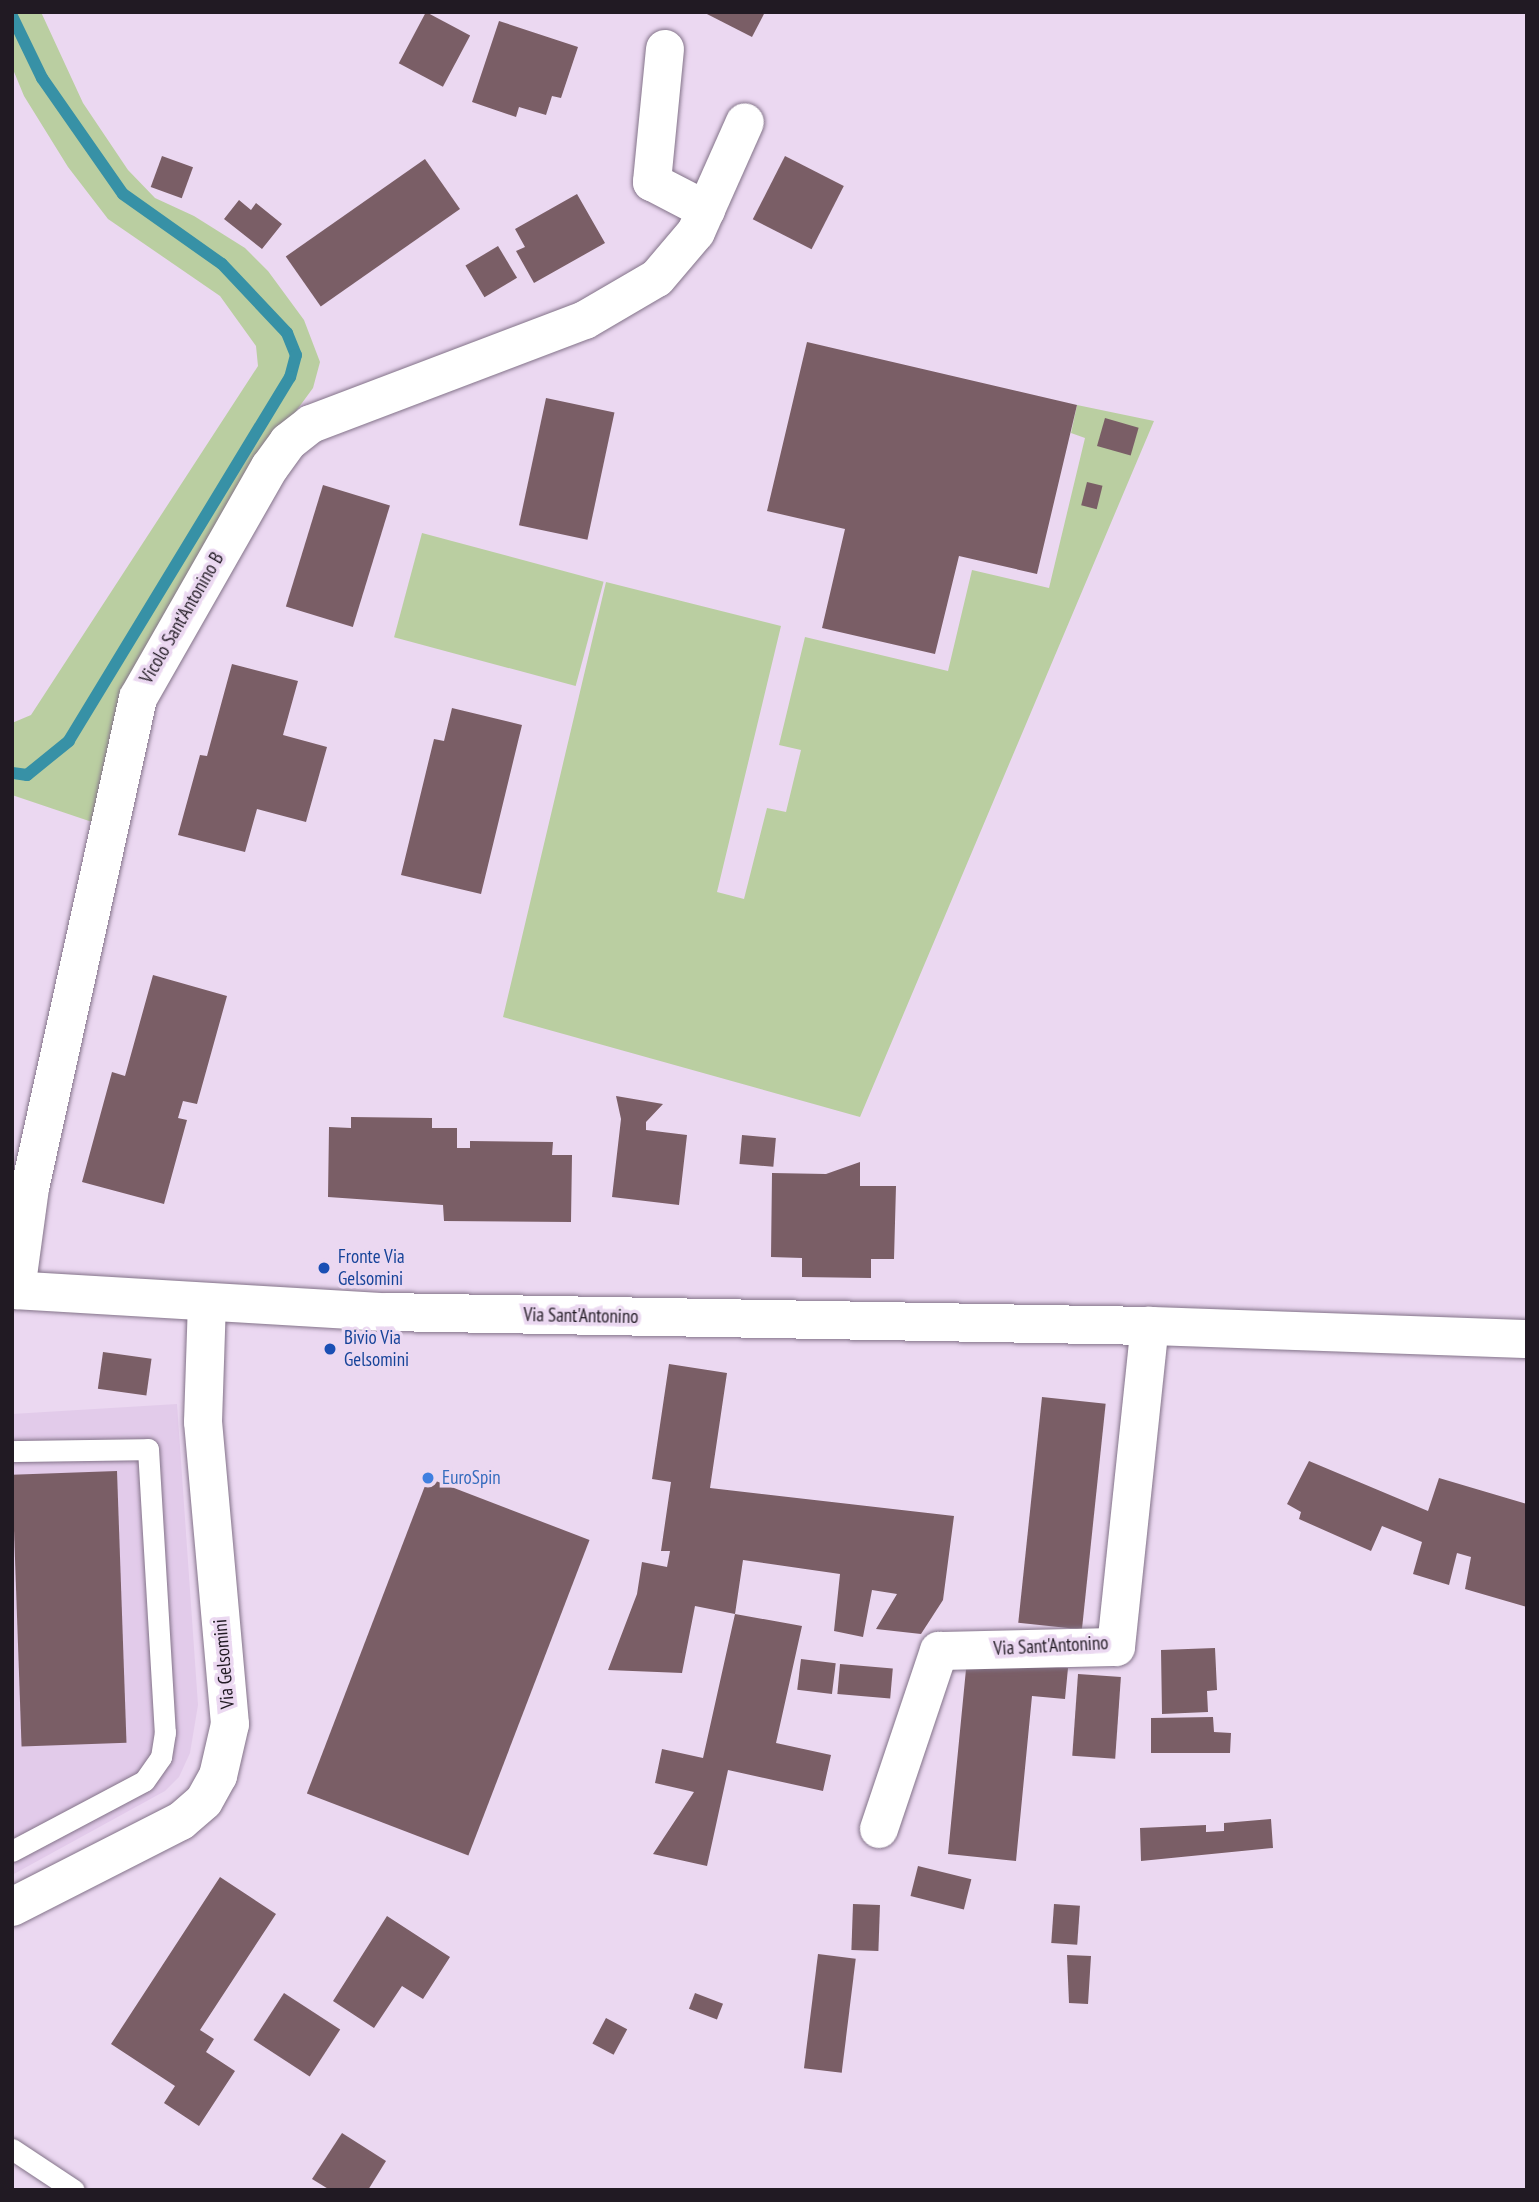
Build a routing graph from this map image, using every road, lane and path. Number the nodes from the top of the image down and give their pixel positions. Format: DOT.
graph roads {
  1 [pos="664,49"];
  2 [pos="745,122"];
  3 [pos="706,210"];
  4 [pos="14,1290"];
  5 [pos="207,1303"];
  6 [pos="1150,1326"];
  7 [pos="1527,1339"];
  8 [pos="12,1451"];
  9 [pos="879,1829"];
  10 [pos="12,1851"];
  11 [pos="12,1907"];
  12 [pos="12,2149"];
  13 [pos="74,2190"];
  1 -- 3 [label="street"];
  2 -- 3 [label="street, Vicolo Sant'Antonino B"];
  3 -- 4 [label="street, Vicolo Sant'Antonino B"];
  4 -- 5 [label="street, Via Sant'Antonino"];
  5 -- 6 [label="street, Via Sant'Antonino"];
  5 -- 11 [label="street, Via Gelsomini"];
  6 -- 7 [label="street, Via Sant'Antonino"];
  6 -- 9 [label="street, Via Sant'Antonino"];
  8 -- 10 [label="lane"];
  12 -- 13 [label="lane"];
}
